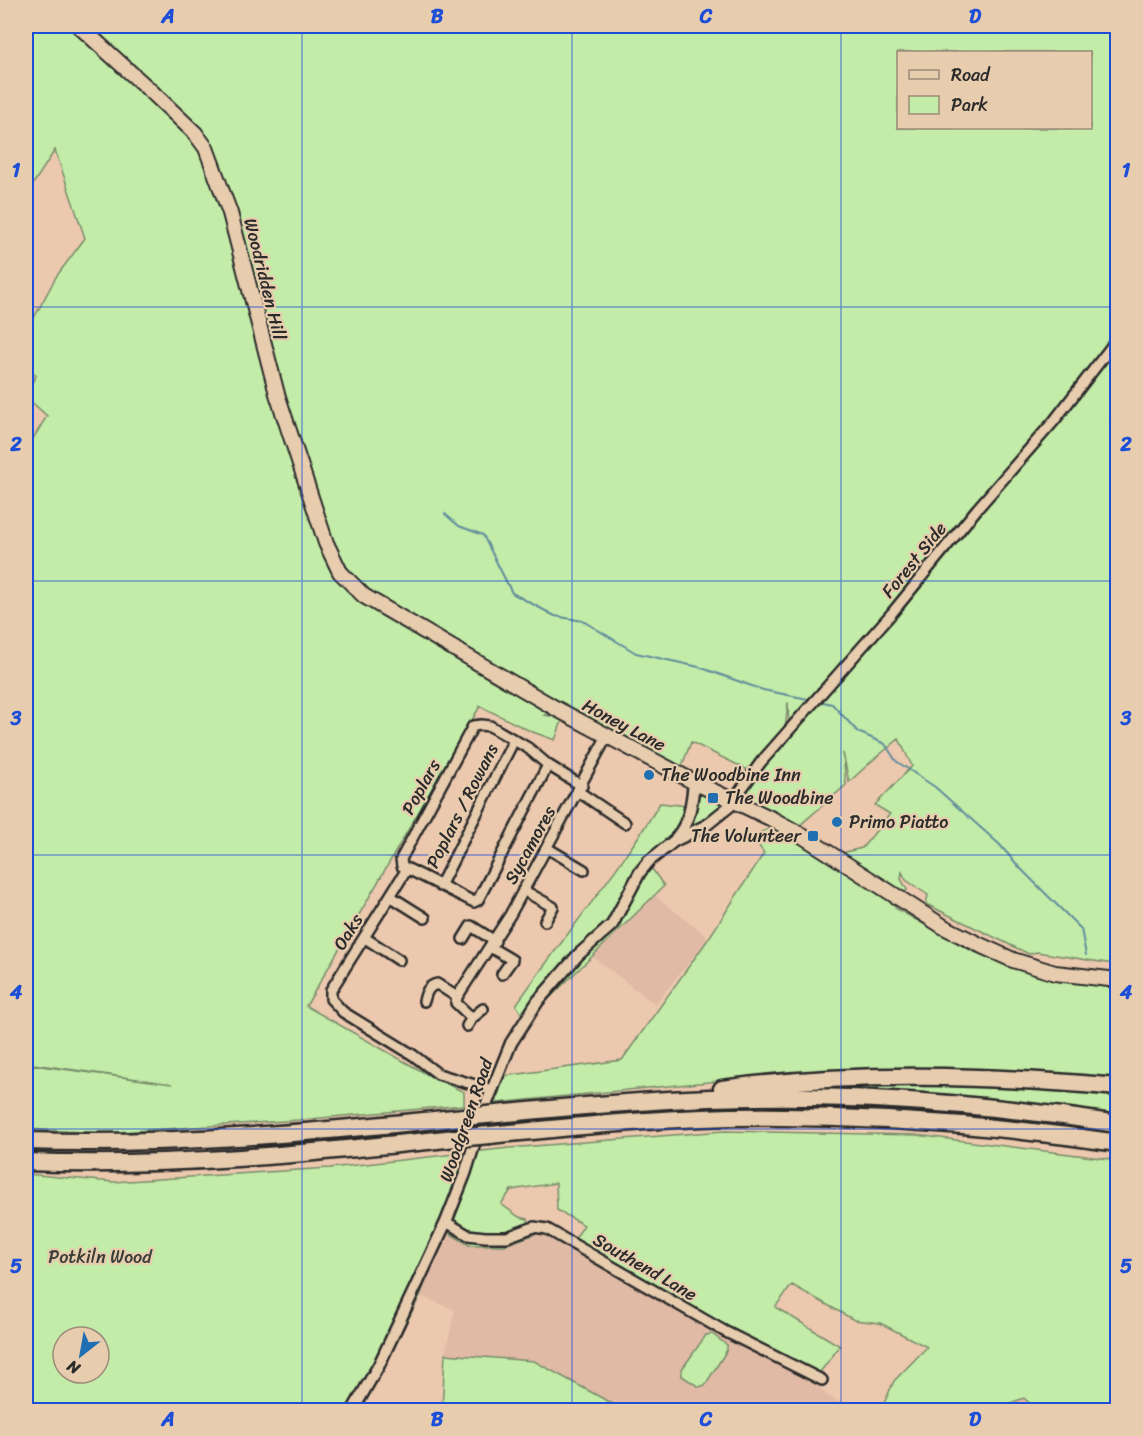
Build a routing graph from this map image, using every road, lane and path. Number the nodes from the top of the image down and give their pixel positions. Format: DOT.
graph roads {
  1 [pos="79,26"];
  2 [pos="1117,338"];
  3 [pos="350,584"];
  4 [pos="607,736"];
  5 [pos="514,740"];
  6 [pos="548,765"];
  7 [pos="694,782"];
  8 [pos="580,789"];
  9 [pos="733,801"];
  10 [pos="625,823"];
  11 [pos="674,841"];
  12 [pos="547,848"];
  13 [pos="407,869"];
  14 [pos="584,870"];
  15 [pos="440,886"];
  16 [pos="523,890"];
  17 [pos="390,896"];
  18 [pos="425,918"];
  19 [pos="545,921"];
  20 [pos="365,938"];
  21 [pos="463,939"];
  22 [pos="492,944"];
  23 [pos="399,960"];
  24 [pos="502,974"];
  25 [pos="1118,980"];
  26 [pos="458,997"];
  27 [pos="424,1000"];
  28 [pos="483,1009"];
  29 [pos="1118,1087"];
  30 [pos="492,1090"];
  31 [pos="668,1100"];
  32 [pos="1118,1124"];
  33 [pos="26,1141"];
  34 [pos="1118,1143"];
  35 [pos="26,1162"];
  36 [pos="446,1222"];
  37 [pos="822,1380"];
  38 [pos="353,1410"];
  1 -- 3 [label="main road, Woodridden Hill"];
  2 -- 9 [label="street, Forest Side"];
  3 -- 4 [label="main road, Honey Lane"];
  4 -- 7 [label="main road, Honey Lane"];
  4 -- 8 [label="street, Sycamores"];
  5 -- 6 [label="street"];
  5 -- 13 [label="street, Poplars"];
  5 -- 15 [label="street, Poplars / Rowans"];
  6 -- 8 [label="street"];
  6 -- 15 [label="street"];
  7 -- 9 [label="main road, Honey Lane"];
  7 -- 11 [label="street, Woodgreen Road"];
  8 -- 10 [label="street"];
  8 -- 12 [label="street, Sycamores"];
  9 -- 11 [label="street, Woodgreen Road"];
  9 -- 25 [label="main road, Honey Lane"];
  11 -- 30 [label="street, Woodgreen Road"];
  12 -- 14 [label="street"];
  12 -- 16 [label="street, Sycamores"];
  13 -- 15 [label="street"];
  13 -- 17 [label="street, Oaks"];
  16 -- 19 [label="street"];
  16 -- 22 [label="street, Sycamores"];
  17 -- 18 [label="street"];
  17 -- 20 [label="street, Oaks"];
  20 -- 23 [label="street"];
  20 -- 30 [label="street, Oaks"];
  21 -- 22 [label="street"];
  22 -- 24 [label="street"];
  22 -- 26 [label="street, Sycamores"];
  26 -- 27 [label="street"];
  26 -- 28 [label="street"];
  29 -- 31 [label="highway"];
  30 -- 36 [label="street, Woodgreen Road"];
  31 -- 32 [label="highway"];
  31 -- 33 [label="highway, bridge"];
  34 -- 35 [label="highway, bridge"];
  36 -- 37 [label="street, Southend Lane"];
  36 -- 38 [label="street, Woodgreen Road"];
}
